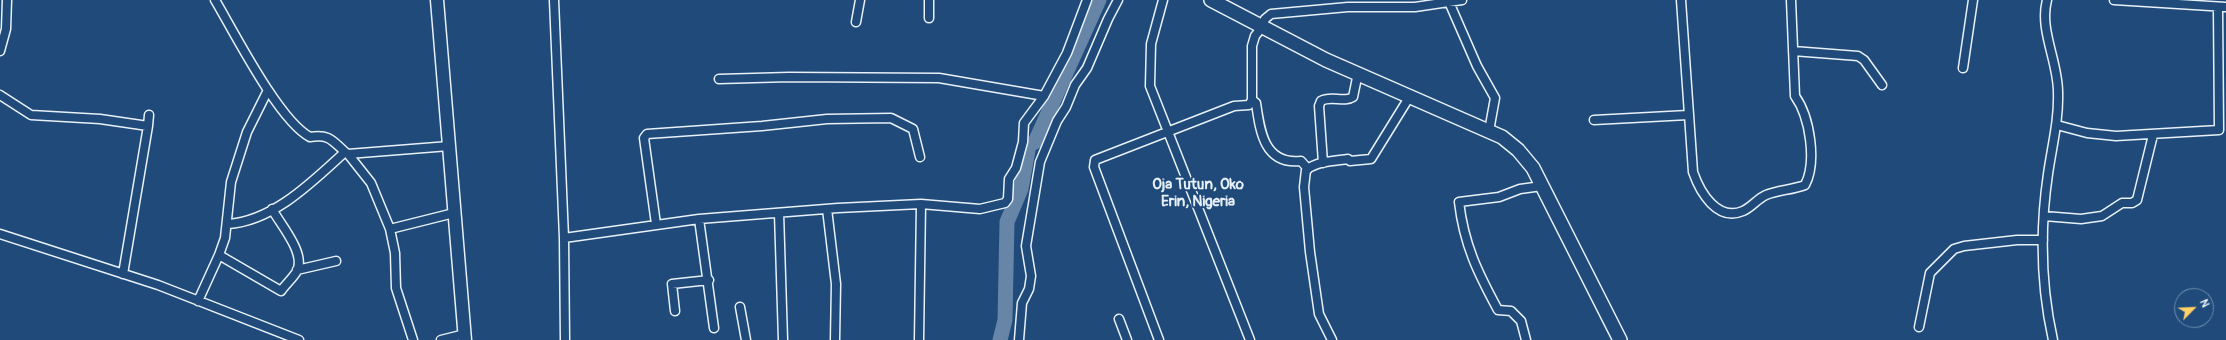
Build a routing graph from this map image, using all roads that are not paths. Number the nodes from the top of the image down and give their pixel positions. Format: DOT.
graph roads {
  1 [pos="7,0"];
  2 [pos="216,0"];
  3 [pos="438,0"];
  4 [pos="554,0"];
  5 [pos="860,0"];
  6 [pos="929,0"];
  7 [pos="1087,0"];
  8 [pos="1118,0"];
  9 [pos="1163,0"];
  10 [pos="1211,0"];
  11 [pos="1462,0"];
  12 [pos="1681,0"];
  13 [pos="1791,0"];
  14 [pos="1973,0"];
  15 [pos="2048,0"];
  16 [pos="2114,0"];
  17 [pos="1449,2"];
  18 [pos="2222,7"];
  19 [pos="929,18"];
  20 [pos="856,22"];
  21 [pos="1262,27"];
  22 [pos="0,51"];
  23 [pos="1793,51"];
  24 [pos="1963,68"];
  25 [pos="1358,73"];
  26 [pos="720,79"];
  27 [pos="1882,85"];
  28 [pos="268,90"];
  29 [pos="0,95"];
  30 [pos="1044,96"];
  31 [pos="1410,96"];
  32 [pos="1252,100"];
  33 [pos="149,115"];
  34 [pos="1688,115"];
  35 [pos="1594,120"];
  36 [pos="2057,125"];
  37 [pos="148,126"];
  38 [pos="2223,130"];
  39 [pos="1489,131"];
  40 [pos="1168,132"];
  41 [pos="2153,135"];
  42 [pos="449,146"];
  43 [pos="347,153"];
  44 [pos="920,157"];
  45 [pos="1323,163"];
  46 [pos="1308,169"];
  47 [pos="1542,186"];
  48 [pos="922,204"];
  49 [pos="272,209"];
  50 [pos="827,209"];
  51 [pos="454,213"];
  52 [pos="779,213"];
  53 [pos="2044,216"];
  54 [pos="699,219"];
  55 [pos="228,224"];
  56 [pos="656,224"];
  57 [pos="390,229"];
  58 [pos="0,234"];
  59 [pos="564,238"];
  60 [pos="2043,240"];
  61 [pos="219,255"];
  62 [pos="336,261"];
  63 [pos="297,270"];
  64 [pos="123,274"];
  65 [pos="709,280"];
  66 [pos="198,301"];
  67 [pos="740,307"];
  68 [pos="674,311"];
  69 [pos="1119,319"];
  70 [pos="1919,327"];
  71 [pos="714,328"];
  72 [pos="465,337"];
  73 [pos="299,340"];
  74 [pos="413,340"];
  75 [pos="441,340"];
  76 [pos="565,340"];
  77 [pos="746,340"];
  78 [pos="784,340"];
  79 [pos="835,340"];
  80 [pos="919,340"];
  81 [pos="1019,340"];
  82 [pos="1127,340"];
  83 [pos="1159,340"];
  84 [pos="1250,340"];
  85 [pos="1332,340"];
  86 [pos="1526,340"];
  87 [pos="1620,340"];
  88 [pos="2053,340"];
  1 -- 22 [label="street"];
  2 -- 28 [label="street"];
  3 -- 42 [label="street"];
  4 -- 59 [label="street"];
  5 -- 20 [label="street"];
  6 -- 19 [label="street"];
  7 -- 30 [label="street"];
  8 -- 81 [label="street"];
  9 -- 40 [label="street"];
  10 -- 21 [label="main road"];
  11 -- 17 [label="street"];
  12 -- 34 [label="street"];
  13 -- 23 [label="street"];
  14 -- 24 [label="street"];
  15 -- 36 [label="street"];
  16 -- 18 [label="street"];
  17 -- 21 [label="street"];
  17 -- 39 [label="street"];
  18 -- 38 [label="street"];
  21 -- 25 [label="main road"];
  21 -- 32 [label="street"];
  23 -- 27 [label="street"];
  23 -- 34 [label="street"];
  25 -- 31 [label="main road"];
  25 -- 45 [label="street"];
  26 -- 30 [label="street"];
  28 -- 43 [label="street"];
  28 -- 55 [label="street"];
  29 -- 37 [label="street"];
  30 -- 48 [label="street"];
  31 -- 39 [label="main road"];
  31 -- 45 [label="street"];
  32 -- 40 [label="street"];
  32 -- 46 [label="street"];
  33 -- 37 [label="street"];
  34 -- 35 [label="street"];
  36 -- 41 [label="street"];
  36 -- 53 [label="street"];
  37 -- 64 [label="street"];
  38 -- 41 [label="street"];
  39 -- 47 [label="main road"];
  40 -- 83 [label="street"];
  40 -- 84 [label="street"];
  41 -- 53 [label="street"];
  42 -- 43 [label="street"];
  42 -- 51 [label="street"];
  43 -- 49 [label="street"];
  43 -- 57 [label="street"];
  44 -- 56 [label="street"];
  45 -- 46 [label="street"];
  46 -- 85 [label="street"];
  47 -- 86 [label="street"];
  47 -- 87 [label="main road"];
  48 -- 50 [label="street"];
  48 -- 80 [label="street"];
  49 -- 55 [label="street"];
  49 -- 63 [label="street"];
  50 -- 52 [label="street"];
  50 -- 79 [label="street"];
  51 -- 57 [label="street"];
  51 -- 72 [label="street"];
  52 -- 54 [label="street"];
  52 -- 78 [label="street"];
  53 -- 60 [label="street"];
  54 -- 56 [label="street"];
  54 -- 65 [label="street"];
  55 -- 61 [label="street"];
  56 -- 59 [label="street"];
  57 -- 74 [label="street"];
  58 -- 64 [label="street"];
  59 -- 76 [label="street"];
  60 -- 70 [label="street"];
  60 -- 88 [label="street"];
  61 -- 63 [label="street"];
  61 -- 66 [label="street"];
  62 -- 63 [label="street"];
  64 -- 66 [label="street"];
  65 -- 68 [label="street"];
  65 -- 71 [label="street"];
  66 -- 73 [label="street"];
  67 -- 77 [label="street"];
  69 -- 82 [label="street"];
  72 -- 75 [label="street"];
}
